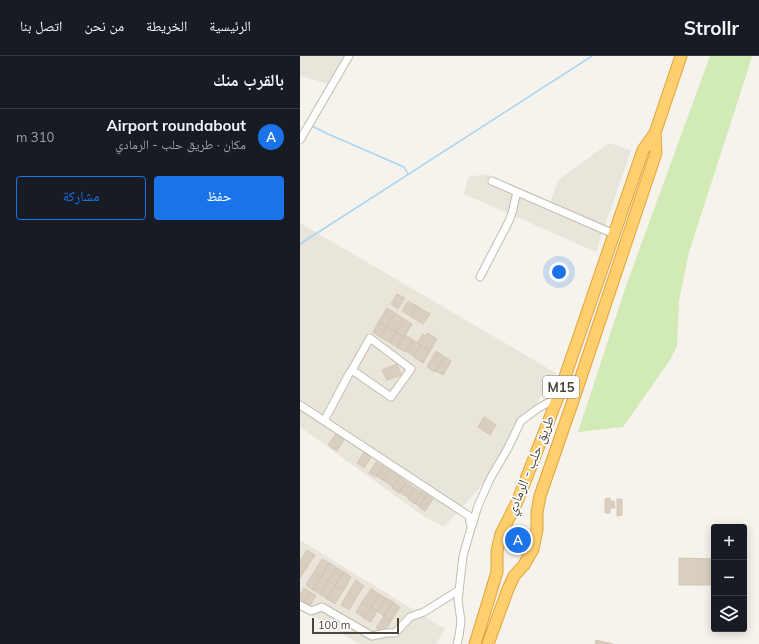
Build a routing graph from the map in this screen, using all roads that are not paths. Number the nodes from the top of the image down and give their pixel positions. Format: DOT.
graph roads {
  1 [pos="349,56"];
  2 [pos="681,56"];
  3 [pos="655,133"];
  4 [pos="300,140"];
  5 [pos="492,181"];
  6 [pos="517,192"];
  7 [pos="614,234"];
  8 [pos="480,277"];
  9 [pos="352,370"];
  10 [pos="558,397"];
  11 [pos="300,405"];
  12 [pos="324,421"];
  13 [pos="471,528"];
  14 [pos="459,590"];
  15 [pos="300,604"];
  16 [pos="457,644"];
  17 [pos="475,644"];
  18 [pos="488,644"];
  1 -- 4 [label="street"];
  2 -- 3 [label="highway, طريق حلب - الرمادي / M15"];
  3 -- 7 [label="highway, طريق حلب - الرمادي / M15"];
  3 -- 18 [label="highway, طريق حلب - الرمادي / M15"];
  5 -- 6 [label="street"];
  6 -- 7 [label="street"];
  6 -- 8 [label="street"];
  7 -- 10 [label="highway, طريق حلب - الرمادي / M15"];
  9 -- 9 [label="street"];
  9 -- 12 [label="street"];
  10 -- 13 [label="street"];
  10 -- 17 [label="highway, طريق حلب - الرمادي / M15"];
  11 -- 12 [label="street"];
  12 -- 13 [label="street"];
  13 -- 14 [label="street"];
  14 -- 15 [label="street"];
  14 -- 16 [label="street"];
}
